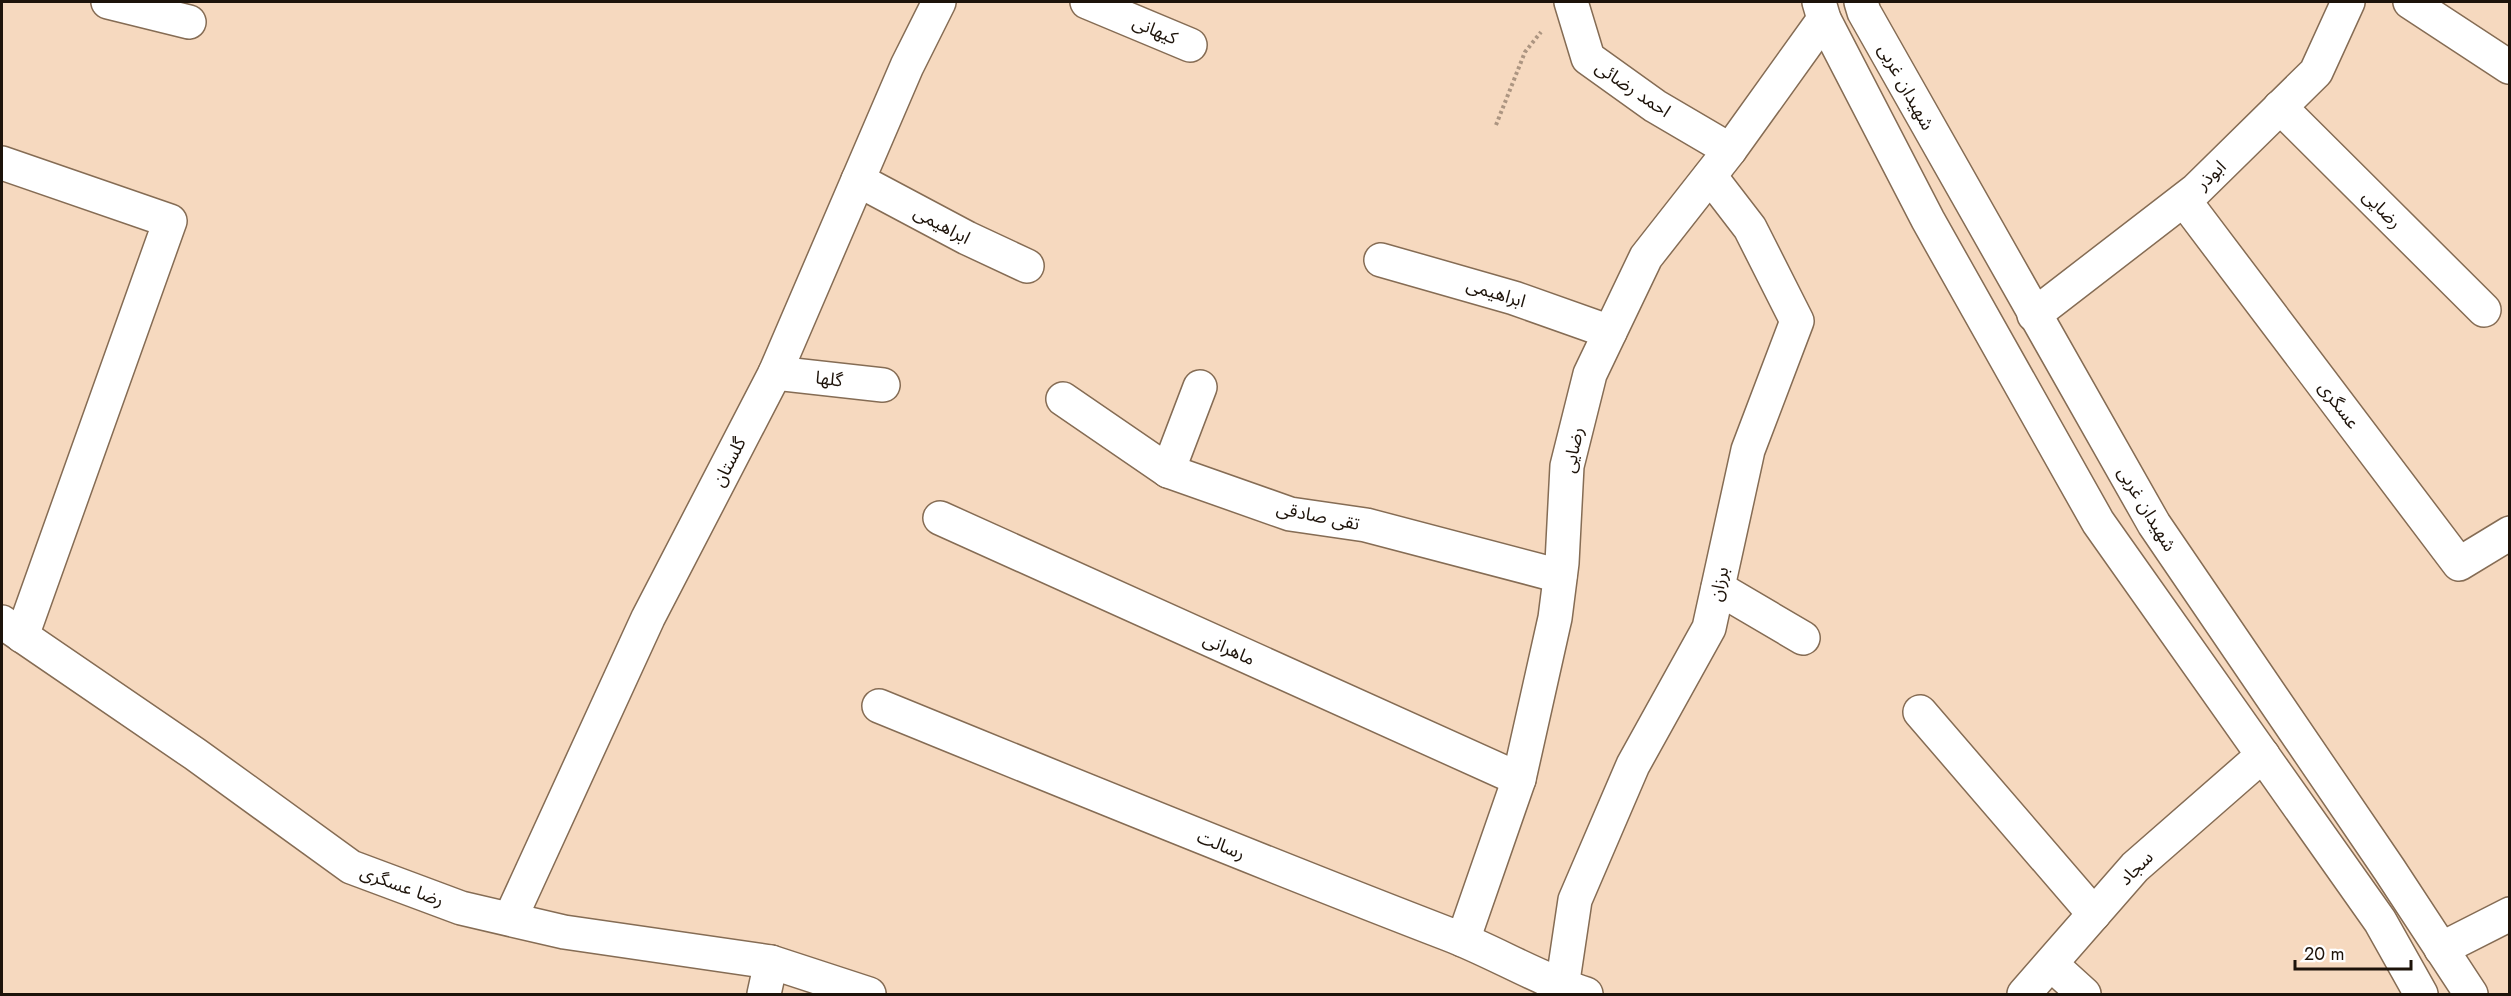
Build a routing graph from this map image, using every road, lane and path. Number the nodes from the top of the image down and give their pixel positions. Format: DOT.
graph roads {
  1 [pos="108,2"];
  2 [pos="939,2"];
  3 [pos="1087,2"];
  4 [pos="1571,2"];
  5 [pos="2348,2"];
  6 [pos="2410,2"];
  7 [pos="1866,5"];
  8 [pos="1821,10"];
  9 [pos="189,22"];
  10 [pos="1546,27"];
  11 [pos="1190,45"];
  12 [pos="2509,67"];
  13 [pos="2280,107"];
  14 [pos="1496,125"];
  15 [pos="1730,150"];
  16 [pos="2,162"];
  17 [pos="1710,176"];
  18 [pos="858,180"];
  19 [pos="2184,200"];
  20 [pos="1381,260"];
  21 [pos="1027,266"];
  22 [pos="2484,310"];
  23 [pos="2034,315"];
  24 [pos="1610,332"];
  25 [pos="775,373"];
  26 [pos="883,385"];
  27 [pos="1200,387"];
  28 [pos="1063,399"];
  29 [pos="1168,471"];
  30 [pos="940,518"];
  31 [pos="2510,533"];
  32 [pos="1560,576"];
  33 [pos="1718,588"];
  34 [pos="12,629"];
  35 [pos="1803,638"];
  36 [pos="879,706"];
  37 [pos="1920,712"];
  38 [pos="2263,755"];
  39 [pos="1519,779"];
  40 [pos="2094,914"];
  41 [pos="2510,914"];
  42 [pos="510,919"];
  43 [pos="1463,940"];
  44 [pos="2441,949"];
  45 [pos="771,962"];
  46 [pos="2050,964"];
  47 [pos="1570,992"];
  48 [pos="764,994"];
  49 [pos="869,994"];
  50 [pos="2024,994"];
  51 [pos="2084,994"];
  52 [pos="2421,994"];
  53 [pos="2470,994"];
  1 -- 9 [label="street"];
  2 -- 18 [label="street, گلستان"];
  3 -- 11 [label="street, کیهانی"];
  4 -- 15 [label="street, احمد رضائی"];
  5 -- 13 [label="street, ابوذر"];
  6 -- 12 [label="street"];
  7 -- 23 [label="street, شهیدان غربی"];
  8 -- 15 [label="street, رضایی"];
  8 -- 38 [label="street"];
  10 -- 14 [label="path"];
  13 -- 19 [label="street, ابوذر"];
  13 -- 22 [label="street, رضایی"];
  15 -- 17 [label="street, رضایی"];
  16 -- 34 [label="street"];
  17 -- 24 [label="street, رضایی"];
  17 -- 33 [label="street, برزان"];
  18 -- 21 [label="street, ابراهیمی"];
  18 -- 25 [label="street, گلستان"];
  19 -- 23 [label="street, ابوذر"];
  19 -- 31 [label="street, عسگری"];
  20 -- 24 [label="street, ابراهیمی"];
  23 -- 44 [label="street, شهیدان غربی"];
  24 -- 32 [label="street, رضایی"];
  25 -- 26 [label="street, گلها"];
  25 -- 42 [label="street, گلستان"];
  27 -- 29 [label="street"];
  28 -- 29 [label="street, تقی صادقی"];
  29 -- 32 [label="street, تقی صادقی"];
  30 -- 39 [label="street, ماهرانی"];
  32 -- 39 [label="street, رضایی"];
  33 -- 35 [label="street"];
  33 -- 47 [label="street, برزان"];
  34 -- 42 [label="street, رضا عسگری"];
  36 -- 43 [label="street, رسالت"];
  37 -- 40 [label="street"];
  38 -- 40 [label="street, سجاد"];
  38 -- 52 [label="street"];
  39 -- 43 [label="street, رضایی"];
  40 -- 46 [label="street, سجاد"];
  41 -- 44 [label="street"];
  42 -- 45 [label="street, رضا عسگری"];
  43 -- 47 [label="street, رسالت"];
  44 -- 53 [label="street, شهیدان غربی"];
  45 -- 48 [label="street"];
  45 -- 49 [label="street, رضا عسگری"];
  46 -- 50 [label="street, سجاد"];
  46 -- 51 [label="street"];
}
